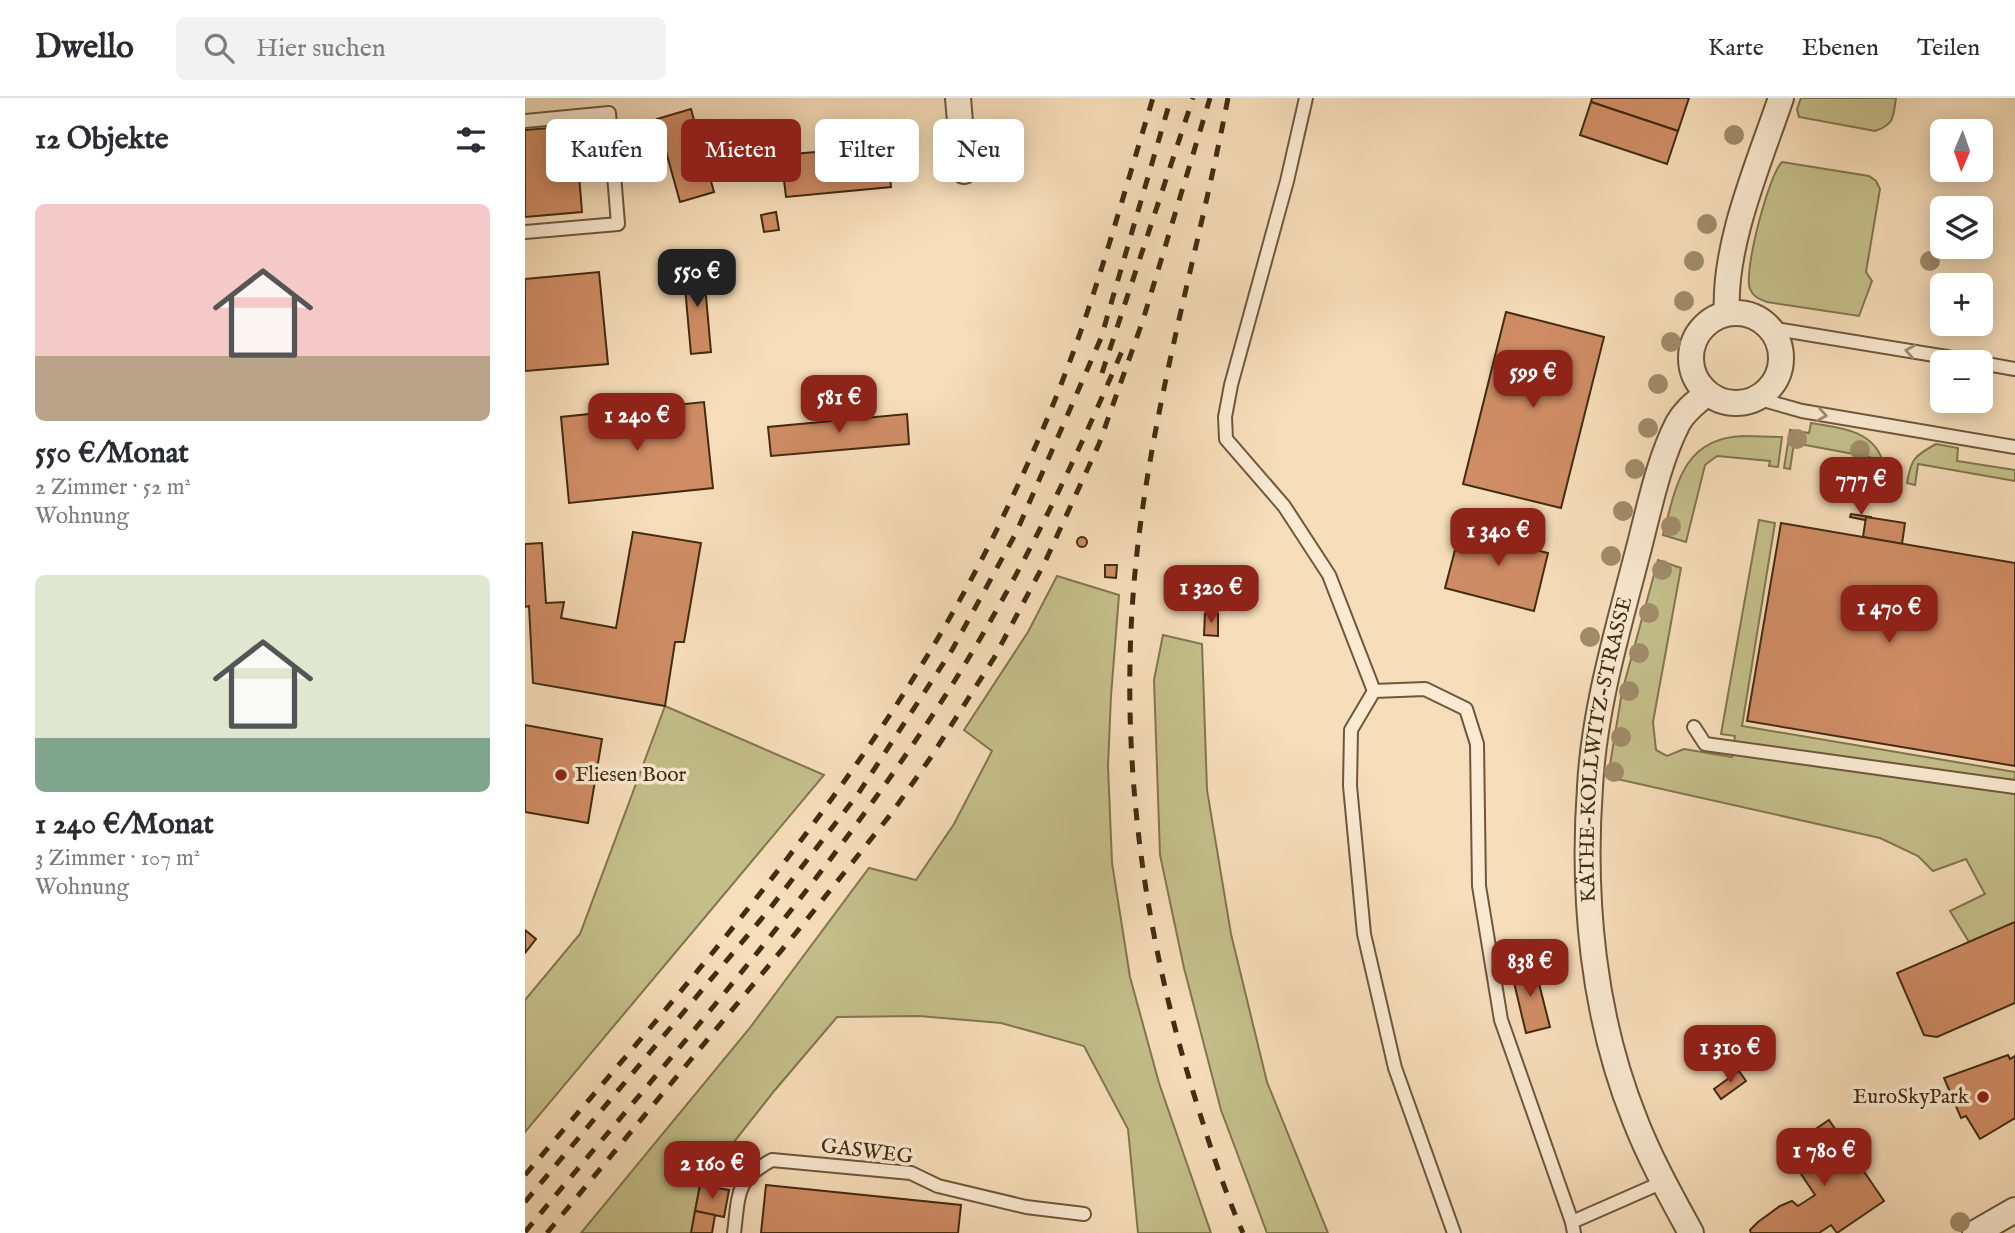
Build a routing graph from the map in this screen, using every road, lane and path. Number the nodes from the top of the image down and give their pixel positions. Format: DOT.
graph roads {
  1 [pos="958,98"];
  2 [pos="1306,98"];
  3 [pos="1781,98"];
  4 [pos="960,119"];
  5 [pos="525,121"];
  6 [pos="525,232"];
  7 [pos="1727,313"];
  8 [pos="1770,328"];
  9 [pos="1930,355"];
  10 [pos="1993,365"];
  11 [pos="2015,369"];
  12 [pos="1707,393"];
  13 [pos="1756,398"];
  14 [pos="2015,447"];
  15 [pos="1374,691"];
  16 [pos="1694,727"];
  17 [pos="2015,787"];
  18 [pos="1663,1182"];
  19 [pos="2015,1210"];
  20 [pos="1084,1214"];
  21 [pos="1573,1228"];
  22 [pos="734,1233"];
  23 [pos="1454,1233"];
  24 [pos="1691,1233"];
  25 [pos="1975,1233"];
  1 -- 4 [label="street"];
  2 -- 15 [label="lane"];
  3 -- 7 [label="street"];
  5 -- 6 [label="lane"];
  7 -- 8 [label="street"];
  7 -- 12 [label="street"];
  9 -- 8 [label="lane, one-way"];
  8 -- 13 [label="street"];
  10 -- 11 [label="lane"];
  12 -- 13 [label="street"];
  12 -- 18 [label="street, KÄTHE-KOLLWITZ-STRASSE"];
  13 -- 14 [label="lane, one-way"];
  15 -- 21 [label="lane"];
  15 -- 23 [label="lane"];
  16 -- 17 [label="lane"];
  18 -- 21 [label="lane"];
  18 -- 24 [label="street, KÄTHE-KOLLWITZ-STRASSE"];
  19 -- 25 [label="street"];
  20 -- 22 [label="lane, GASWEG"];
}
